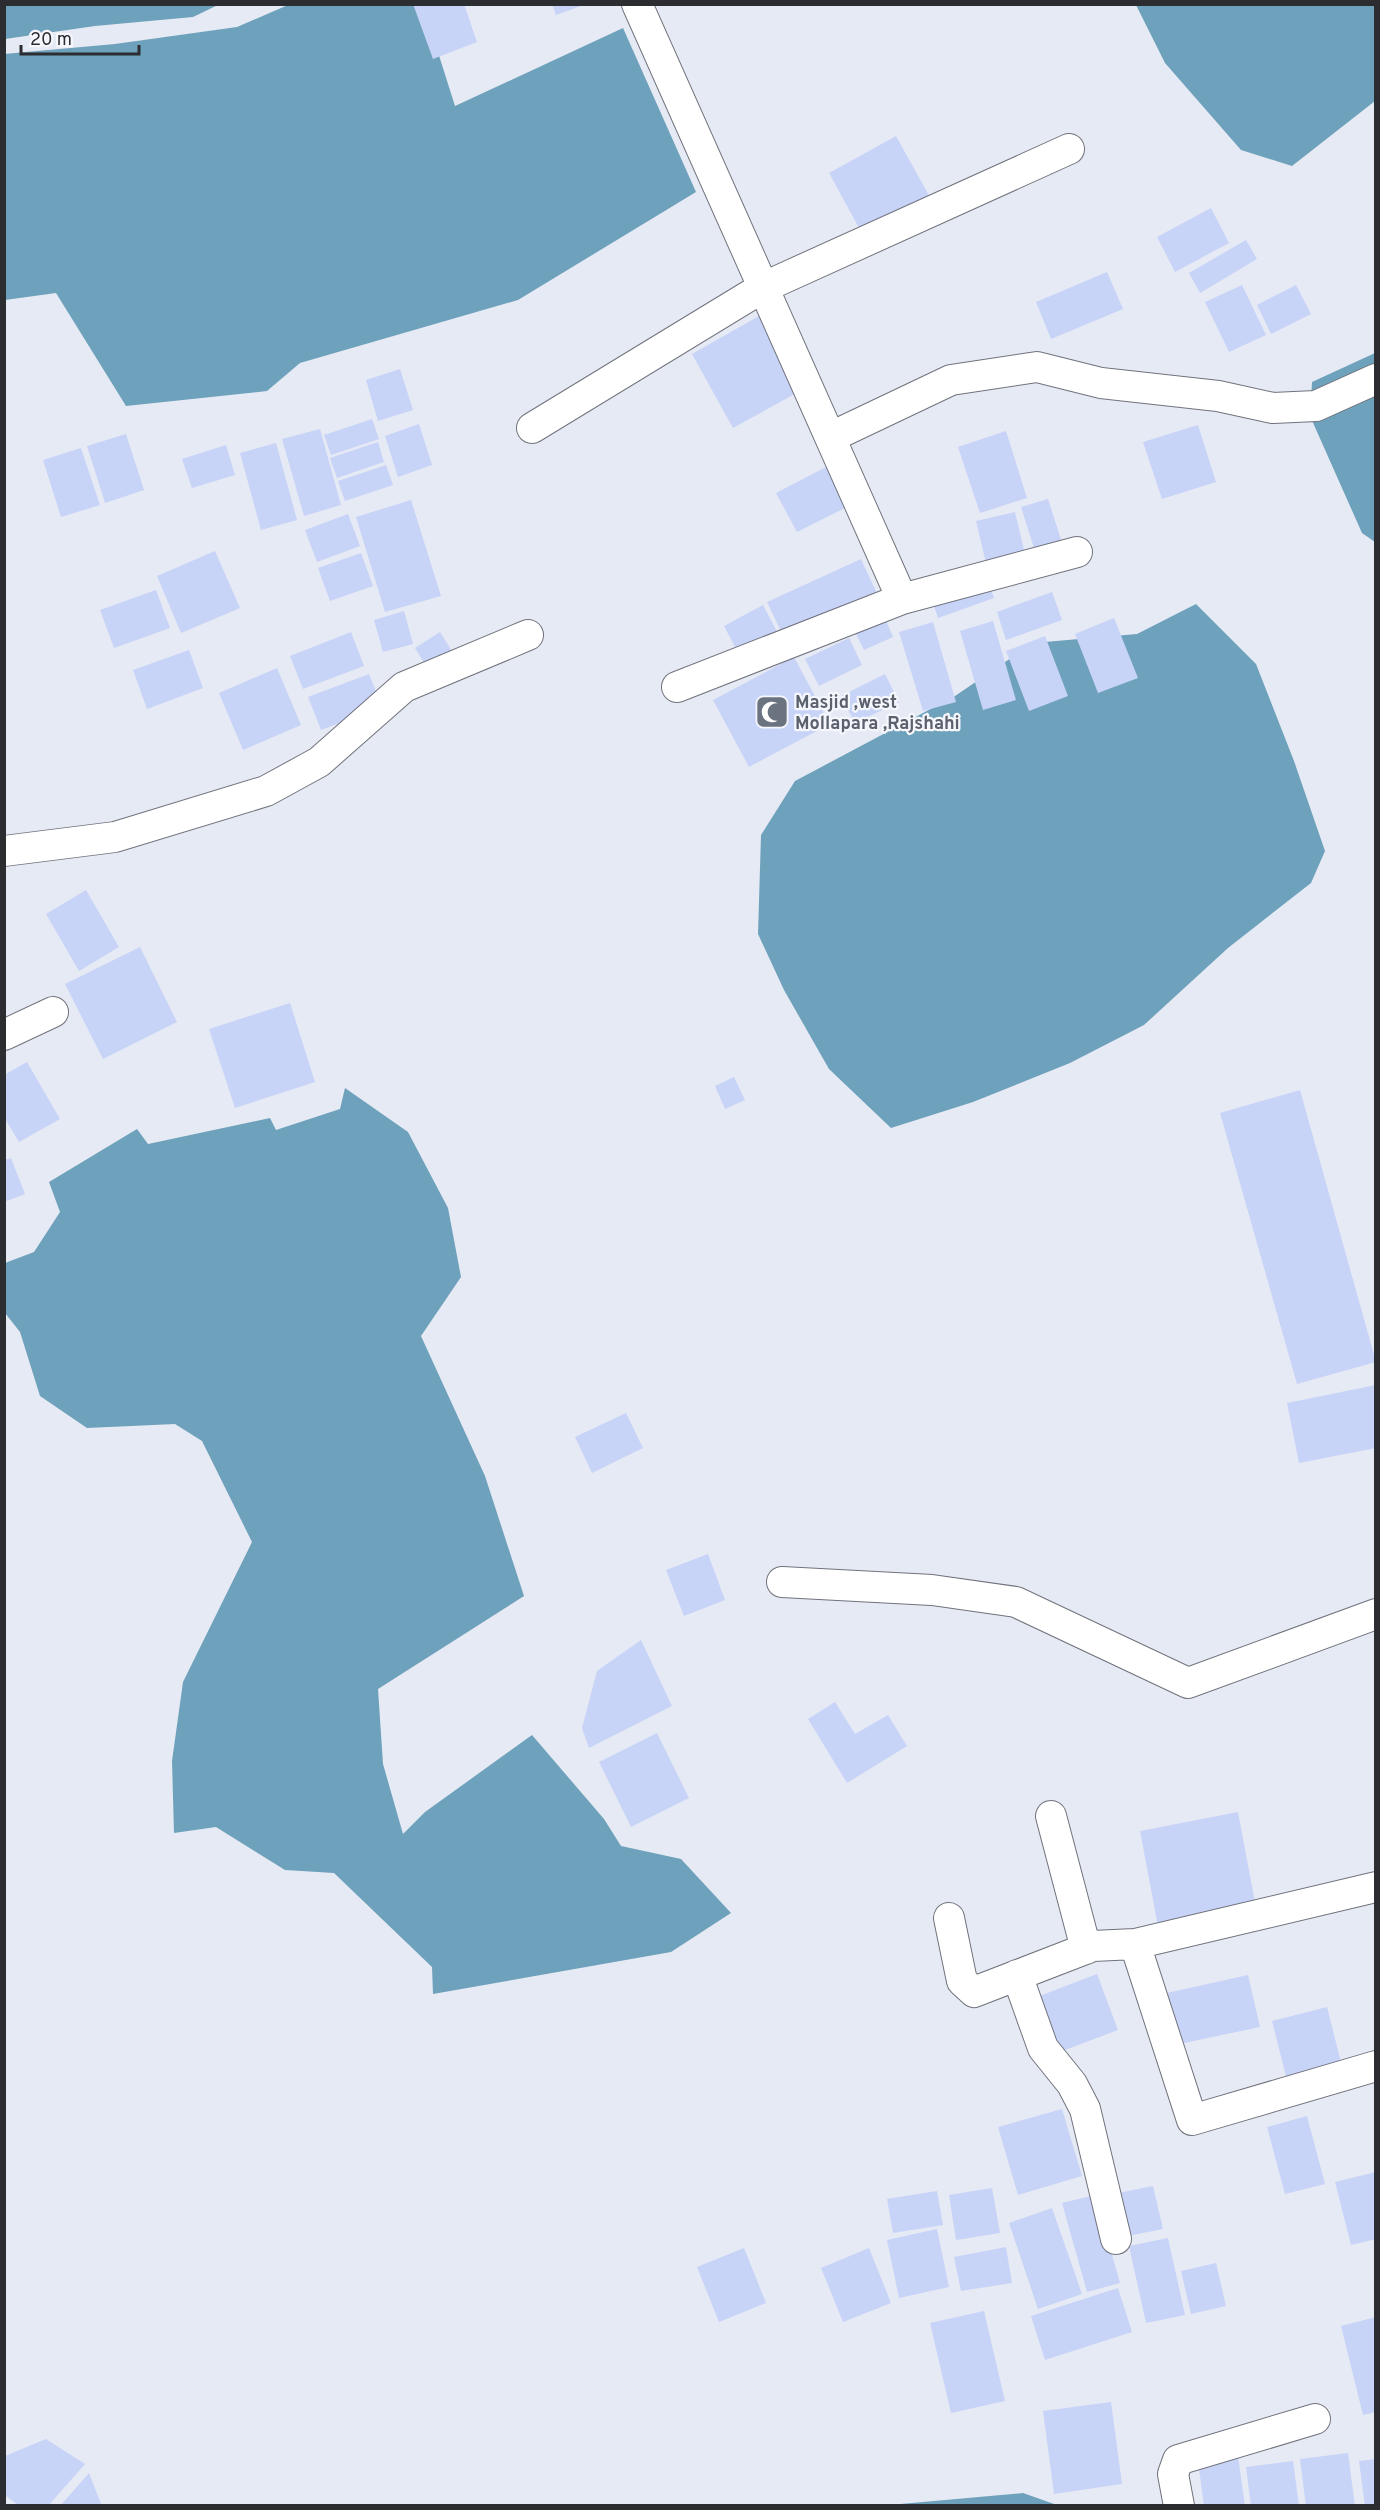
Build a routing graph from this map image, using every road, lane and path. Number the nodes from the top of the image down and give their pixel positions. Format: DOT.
graph roads {
  1 [pos="637,4"];
  2 [pos="1069,149"];
  3 [pos="762,288"];
  4 [pos="1376,379"];
  5 [pos="532,428"];
  6 [pos="831,437"];
  7 [pos="1077,552"];
  8 [pos="902,598"];
  9 [pos="528,635"];
  10 [pos="677,687"];
  11 [pos="4,851"];
  12 [pos="53,1012"];
  13 [pos="4,1035"];
  14 [pos="782,1582"];
  15 [pos="1376,1614"];
  16 [pos="1051,1816"];
  17 [pos="1376,1887"];
  18 [pos="949,1918"];
  19 [pos="1135,1944"];
  20 [pos="1086,1949"];
  21 [pos="1017,1975"];
  22 [pos="1376,2066"];
  23 [pos="1116,2239"];
  24 [pos="1315,2419"];
  25 [pos="1179,2505"];
  1 -- 3 [label="street"];
  2 -- 3 [label="street"];
  3 -- 5 [label="street"];
  3 -- 6 [label="street"];
  4 -- 6 [label="street"];
  6 -- 8 [label="street"];
  7 -- 8 [label="street"];
  8 -- 10 [label="street"];
  9 -- 11 [label="street"];
  12 -- 13 [label="street"];
  14 -- 15 [label="street"];
  16 -- 20 [label="street"];
  17 -- 19 [label="street"];
  18 -- 21 [label="street"];
  19 -- 20 [label="street"];
  19 -- 22 [label="street"];
  20 -- 21 [label="street"];
  21 -- 23 [label="street"];
  24 -- 25 [label="street"];
}
